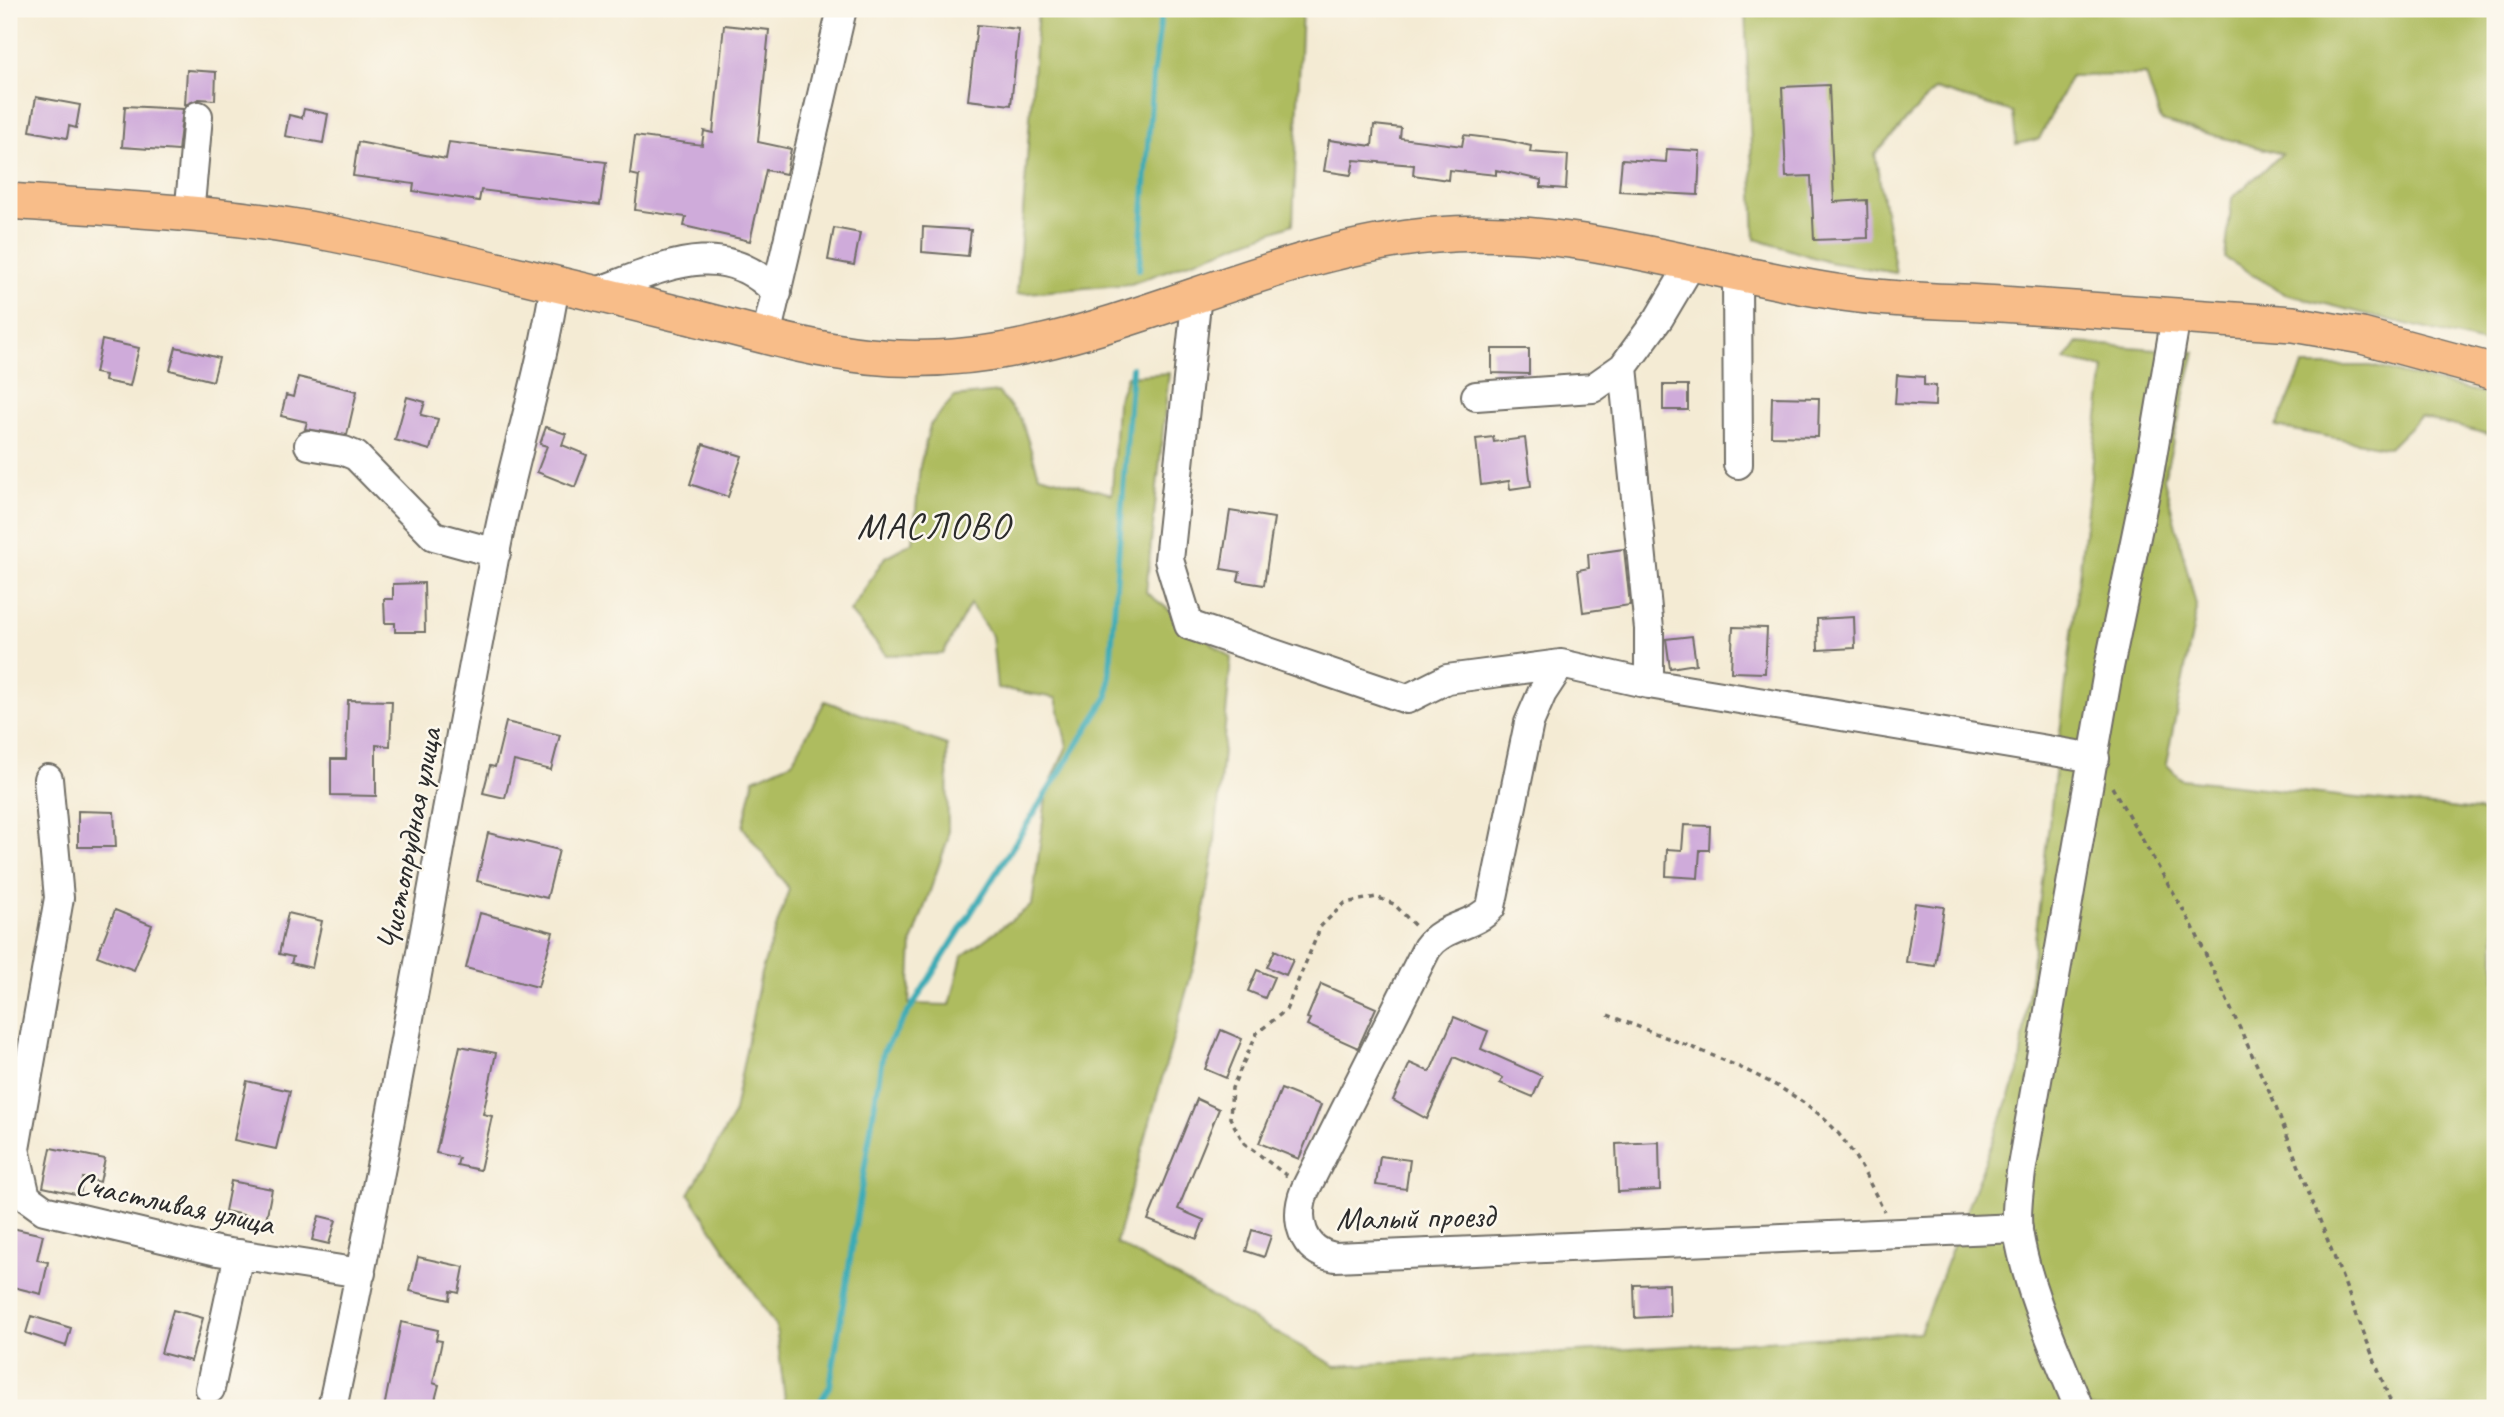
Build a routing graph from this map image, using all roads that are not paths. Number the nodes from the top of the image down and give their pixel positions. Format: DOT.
graph roads {
  1 [pos="842,9"];
  2 [pos="198,116"];
  3 [pos="9,201"];
  4 [pos="189,216"];
  5 [pos="1691,264"];
  6 [pos="1737,274"];
  7 [pos="555,284"];
  8 [pos="594,293"];
  9 [pos="777,293"];
  10 [pos="1197,294"];
  11 [pos="2176,316"];
  12 [pos="766,335"];
  13 [pos="1623,368"];
  14 [pos="2495,372"];
  15 [pos="1476,396"];
  16 [pos="309,445"];
  17 [pos="1738,464"];
  18 [pos="496,553"];
  19 [pos="1561,664"];
  20 [pos="1648,684"];
  21 [pos="2095,758"];
  22 [pos="48,779"];
  23 [pos="2018,1228"];
  24 [pos="239,1254"];
  25 [pos="361,1273"];
  26 [pos="210,1389"];
  27 [pos="332,1408"];
  28 [pos="2078,1408"];
  1 -- 9 [label="street"];
  2 -- 4 [label="street"];
  3 -- 4 [label="main road"];
  4 -- 7 [label="main road"];
  5 -- 6 [label="main road"];
  5 -- 10 [label="main road"];
  5 -- 13 [label="street"];
  6 -- 11 [label="main road"];
  6 -- 17 [label="street"];
  7 -- 8 [label="main road"];
  7 -- 18 [label="street, Чистопрудная улица"];
  8 -- 9 [label="street"];
  8 -- 12 [label="main road"];
  9 -- 12 [label="street"];
  10 -- 12 [label="main road"];
  10 -- 19 [label="street"];
  11 -- 14 [label="main road"];
  11 -- 21 [label="street"];
  13 -- 15 [label="street"];
  13 -- 20 [label="street"];
  16 -- 18 [label="street"];
  18 -- 25 [label="street, Чистопрудная улица"];
  19 -- 20 [label="street"];
  19 -- 23 [label="street, Малый проезд"];
  20 -- 21 [label="street"];
  21 -- 23 [label="street"];
  22 -- 24 [label="street, Счастливая улица"];
  23 -- 28 [label="street"];
  24 -- 25 [label="street, Счастливая улица"];
  24 -- 26 [label="street"];
  25 -- 27 [label="street, Чистопрудная улица"];
}
